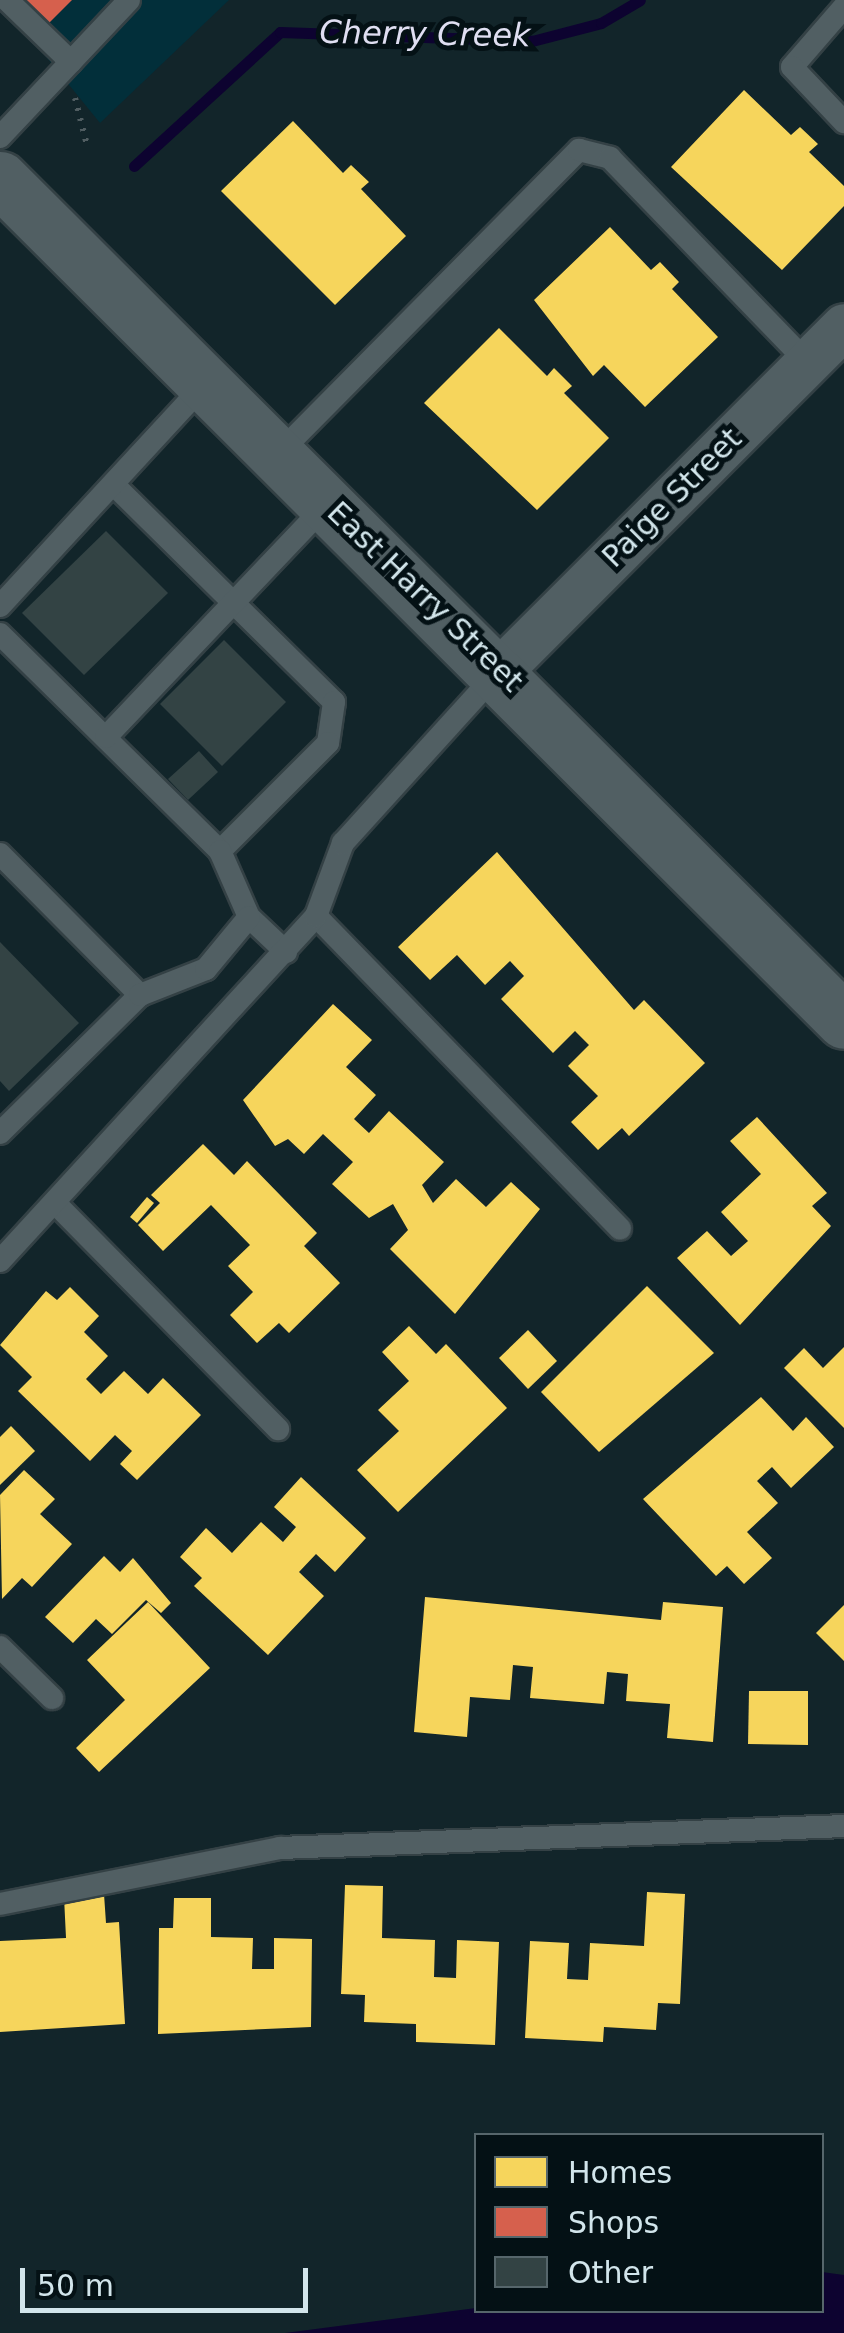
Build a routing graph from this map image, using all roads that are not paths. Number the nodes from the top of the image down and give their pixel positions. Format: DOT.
graph roads {
  1 [pos="6,0"];
  2 [pos="128,0"];
  3 [pos="844,7"];
  4 [pos="71,62"];
  5 [pos="844,122"];
  6 [pos="0,137"];
  7 [pos="0,178"];
  8 [pos="844,326"];
  9 [pos="807,362"];
  10 [pos="206,383"];
  11 [pos="278,454"];
  12 [pos="114,484"];
  13 [pos="328,503"];
  14 [pos="235,600"];
  15 [pos="0,606"];
  16 [pos="0,634"];
  17 [pos="500,670"];
  18 [pos="106,737"];
  19 [pos="220,851"];
  20 [pos="0,854"];
  21 [pos="316,916"];
  22 [pos="250,917"];
  23 [pos="286,952"];
  24 [pos="140,995"];
  25 [pos="844,1021"];
  26 [pos="0,1133"];
  27 [pos="57,1204"];
  28 [pos="620,1229"];
  29 [pos="0,1261"];
  30 [pos="278,1429"];
  31 [pos="0,1647"];
  32 [pos="52,1698"];
  33 [pos="844,1826"];
  34 [pos="0,1904"];
  1 -- 4 [label="lane"];
  2 -- 4 [label="lane"];
  3 -- 5 [label="lane"];
  4 -- 6 [label="lane"];
  7 -- 10 [label="main road, East Harry Street"];
  8 -- 9 [label="street, Paige Street"];
  9 -- 11 [label="lane"];
  9 -- 17 [label="street, Paige Street"];
  10 -- 11 [label="main road, East Harry Street"];
  10 -- 12 [label="lane"];
  11 -- 13 [label="main road, East Harry Street"];
  12 -- 14 [label="lane"];
  12 -- 15 [label="lane"];
  13 -- 14 [label="lane"];
  13 -- 17 [label="main road, East Harry Street"];
  14 -- 18 [label="lane"];
  14 -- 19 [label="lane"];
  16 -- 18 [label="lane"];
  17 -- 21 [label="lane"];
  17 -- 25 [label="main road, East Harry Street"];
  18 -- 19 [label="lane"];
  19 -- 22 [label="lane"];
  20 -- 24 [label="lane"];
  21 -- 23 [label="lane"];
  21 -- 28 [label="lane"];
  22 -- 23 [label="lane"];
  22 -- 24 [label="lane"];
  23 -- 27 [label="lane"];
  24 -- 26 [label="lane"];
  27 -- 29 [label="lane"];
  27 -- 30 [label="lane"];
  31 -- 32 [label="lane"];
  33 -- 34 [label="lane"];
}
